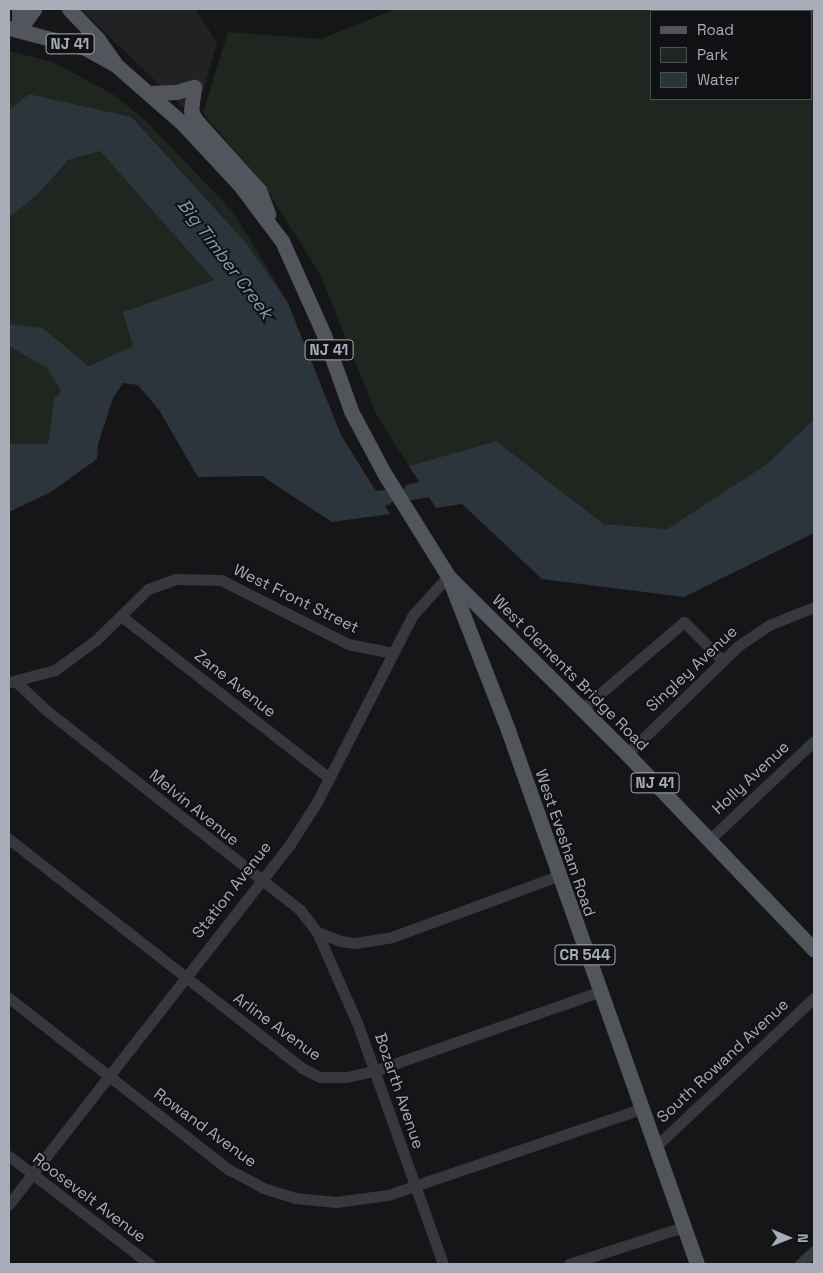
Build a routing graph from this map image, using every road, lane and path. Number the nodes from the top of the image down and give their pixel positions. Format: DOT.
graph roads {
  1 [pos="19,9"];
  2 [pos="34,9"];
  3 [pos="69,9"];
  4 [pos="14,29"];
  5 [pos="117,66"];
  6 [pos="148,93"];
  7 [pos="273,227"];
  8 [pos="448,576"];
  9 [pos="814,607"];
  10 [pos="121,616"];
  11 [pos="492,620"];
  12 [pos="474,644"];
  13 [pos="393,653"];
  14 [pos="722,660"];
  15 [pos="12,682"];
  16 [pos="582,710"];
  17 [pos="814,741"];
  18 [pos="627,754"];
  19 [pos="328,778"];
  20 [pos="9,839"];
  21 [pos="709,840"];
  22 [pos="558,876"];
  23 [pos="260,882"];
  24 [pos="317,932"];
  25 [pos="814,950"];
  26 [pos="184,978"];
  27 [pos="598,992"];
  28 [pos="9,998"];
  29 [pos="814,998"];
  30 [pos="374,1071"];
  31 [pos="107,1075"];
  32 [pos="640,1109"];
  33 [pos="654,1148"];
  34 [pos="9,1156"];
  35 [pos="30,1173"];
  36 [pos="415,1188"];
  37 [pos="9,1204"];
  38 [pos="683,1227"];
  39 [pos="814,1251"];
  40 [pos="150,1264"];
  41 [pos="443,1264"];
  42 [pos="569,1264"];
  43 [pos="697,1264"];
  44 [pos="800,1264"];
  1 -- 4 [label="main road"];
  2 -- 4 [label="main road"];
  3 -- 5 [label="main road"];
  4 -- 5 [label="main road, NJ 41"];
  5 -- 6 [label="main road, NJ 41"];
  6 -- 7 [label="main road, NJ 41"];
  6 -- 7 [label="main road"];
  7 -- 8 [label="main road, West Clements Bridge Road / NJ 41"];
  8 -- 11 [label="main road, West Clements Bridge Road / NJ 41"];
  8 -- 12 [label="main road, West Evesham Road / CR 544"];
  8 -- 13 [label="street, Station Avenue"];
  9 -- 14 [label="street, Singley Avenue"];
  10 -- 13 [label="street, West Front Street"];
  10 -- 15 [label="street, West Front Street"];
  10 -- 19 [label="street, Zane Avenue"];
  11 -- 12 [label="main road"];
  11 -- 16 [label="main road, West Clements Bridge Road / NJ 41"];
  12 -- 22 [label="main road, West Evesham Road / CR 544"];
  13 -- 19 [label="street, Station Avenue"];
  14 -- 16 [label="street"];
  14 -- 18 [label="street, Singley Avenue"];
  15 -- 23 [label="street, Melvin Avenue"];
  16 -- 18 [label="main road, West Clements Bridge Road / NJ 41"];
  17 -- 21 [label="street, Holly Avenue"];
  18 -- 21 [label="main road, West Clements Bridge Road / NJ 41"];
  19 -- 23 [label="street, Station Avenue"];
  20 -- 26 [label="street, Arline Avenue"];
  21 -- 25 [label="main road, West Clements Bridge Road / NJ 41"];
  22 -- 24 [label="street"];
  22 -- 27 [label="main road, West Evesham Road / CR 544"];
  23 -- 24 [label="street, Melvin Avenue"];
  23 -- 26 [label="street, Station Avenue"];
  24 -- 30 [label="street, Bozarth Avenue"];
  26 -- 30 [label="street, Arline Avenue"];
  26 -- 31 [label="street, Station Avenue"];
  27 -- 30 [label="street, Arline Avenue"];
  27 -- 32 [label="main road, West Evesham Road / CR 544"];
  28 -- 31 [label="street, Rowand Avenue"];
  29 -- 33 [label="street, South Rowand Avenue"];
  30 -- 36 [label="street, Bozarth Avenue"];
  31 -- 35 [label="street, Station Avenue"];
  31 -- 36 [label="street, Rowand Avenue"];
  32 -- 33 [label="main road, West Evesham Road / CR 544"];
  32 -- 36 [label="street, Rowand Avenue"];
  33 -- 38 [label="main road, West Evesham Road / CR 544"];
  34 -- 35 [label="street, Roosevelt Avenue"];
  35 -- 37 [label="street, Station Avenue"];
  35 -- 40 [label="street, Roosevelt Avenue"];
  36 -- 41 [label="street, Bozarth Avenue"];
  38 -- 42 [label="street"];
  38 -- 43 [label="main road, West Evesham Road / CR 544"];
  39 -- 44 [label="street"];
}
